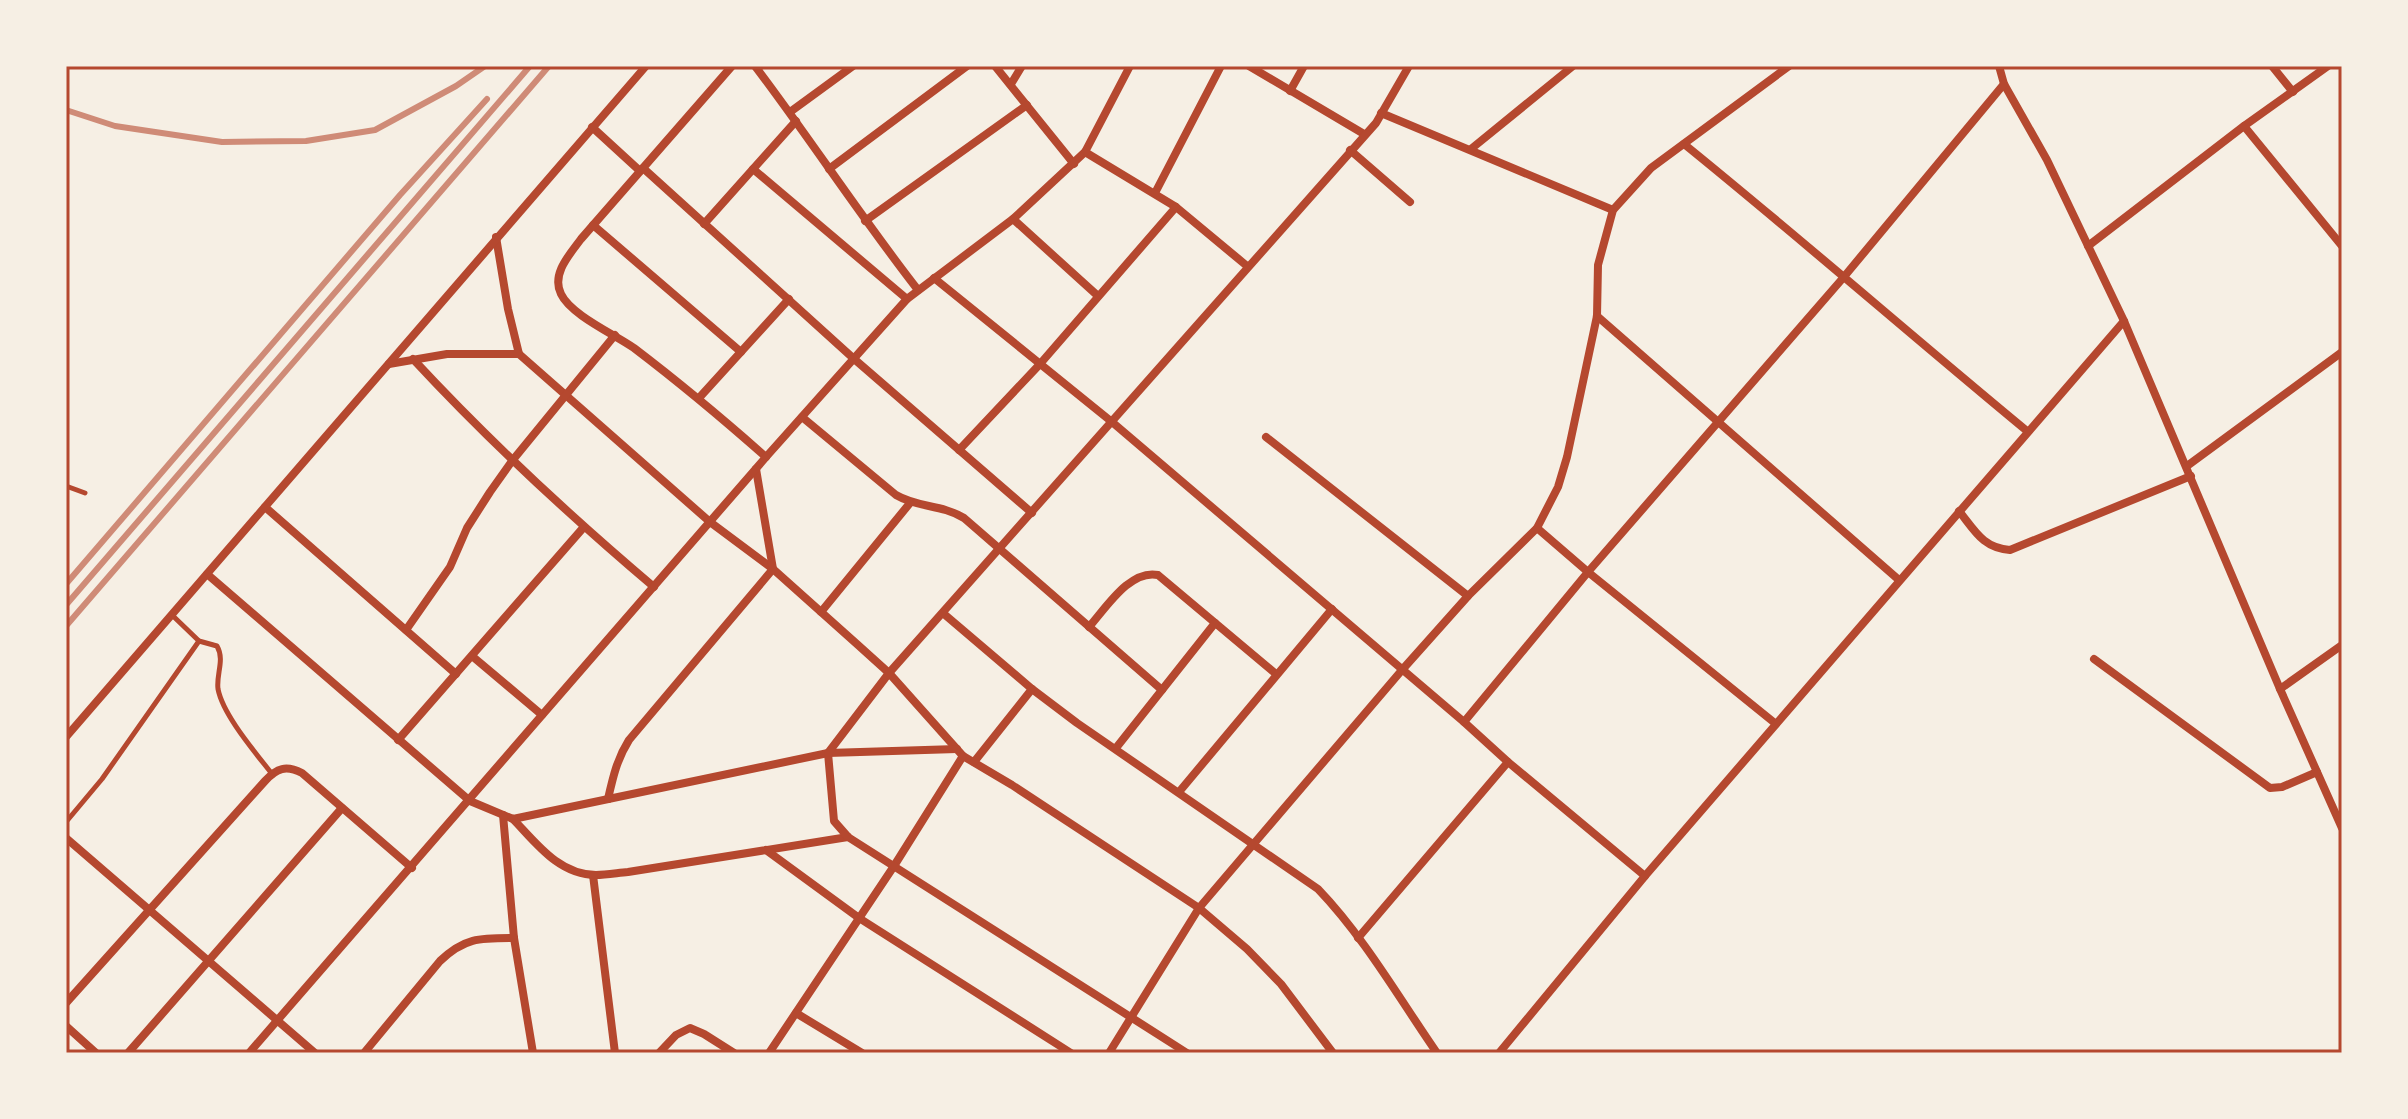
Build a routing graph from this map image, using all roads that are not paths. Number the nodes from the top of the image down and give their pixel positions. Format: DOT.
graph roads {
  1 [pos="646,66"];
  2 [pos="732,66"];
  3 [pos="755,66"];
  4 [pos="853,66"];
  5 [pos="967,66"];
  6 [pos="995,66"];
  7 [pos="1022,66"];
  8 [pos="1130,66"];
  9 [pos="1221,66"];
  10 [pos="1249,66"];
  11 [pos="1304,66"];
  12 [pos="1409,66"];
  13 [pos="1573,66"];
  14 [pos="1789,66"];
  15 [pos="1999,66"];
  16 [pos="2272,66"];
  17 [pos="2328,66"];
  18 [pos="1011,84"];
  19 [pos="2004,84"];
  20 [pos="1290,91"];
  21 [pos="2293,92"];
  22 [pos="1027,105"];
  23 [pos="790,112"];
  24 [pos="1381,113"];
  25 [pos="796,121"];
  26 [pos="2244,126"];
  27 [pos="592,127"];
  28 [pos="1364,134"];
  29 [pos="1684,144"];
  30 [pos="1471,149"];
  31 [pos="1350,150"];
  32 [pos="1085,152"];
  33 [pos="1074,164"];
  34 [pos="641,169"];
  35 [pos="753,169"];
  36 [pos="829,169"];
  37 [pos="1155,193"];
  38 [pos="1410,202"];
  39 [pos="1176,207"];
  40 [pos="1613,210"];
  41 [pos="1013,219"];
  42 [pos="865,221"];
  43 [pos="704,224"];
  44 [pos="593,225"];
  45 [pos="496,237"];
  46 [pos="2088,246"];
  47 [pos="2342,246"];
  48 [pos="1247,266"];
  49 [pos="934,278"];
  50 [pos="1843,278"];
  51 [pos="918,290"];
  52 [pos="1098,296"];
  53 [pos="789,299"];
  54 [pos="907,299"];
  55 [pos="1597,316"];
  56 [pos="2124,321"];
  57 [pos="615,335"];
  58 [pos="741,352"];
  59 [pos="2342,352"];
  60 [pos="519,354"];
  61 [pos="853,358"];
  62 [pos="413,359"];
  63 [pos="1040,364"];
  64 [pos="387,365"];
  65 [pos="566,395"];
  66 [pos="699,398"];
  67 [pos="802,417"];
  68 [pos="1112,422"];
  69 [pos="1719,422"];
  70 [pos="2027,431"];
  71 [pos="1266,437"];
  72 [pos="959,450"];
  73 [pos="766,457"];
  74 [pos="512,461"];
  75 [pos="2187,466"];
  76 [pos="756,469"];
  77 [pos="2191,476"];
  78 [pos="66,486"];
  79 [pos="85,493"];
  80 [pos="910,503"];
  81 [pos="265,507"];
  82 [pos="1959,511"];
  83 [pos="1032,513"];
  84 [pos="710,522"];
  85 [pos="583,528"];
  86 [pos="1537,528"];
  87 [pos="1000,549"];
  88 [pos="773,569"];
  89 [pos="1588,572"];
  90 [pos="207,574"];
  91 [pos="1899,580"];
  92 [pos="654,587"];
  93 [pos="1468,596"];
  94 [pos="1332,609"];
  95 [pos="821,612"];
  96 [pos="944,614"];
  97 [pos="172,615"];
  98 [pos="1215,623"];
  99 [pos="1089,627"];
  100 [pos="406,630"];
  101 [pos="199,641"];
  102 [pos="2342,645"];
  103 [pos="472,656"];
  104 [pos="2094,659"];
  105 [pos="1402,670"];
  106 [pos="889,673"];
  107 [pos="456,674"];
  108 [pos="1276,674"];
  109 [pos="1032,689"];
  110 [pos="2280,689"];
  111 [pos="1162,690"];
  112 [pos="542,715"];
  113 [pos="1464,722"];
  114 [pos="1776,724"];
  115 [pos="66,737"];
  116 [pos="398,740"];
  117 [pos="1116,748"];
  118 [pos="960,752"];
  119 [pos="828,753"];
  120 [pos="974,762"];
  121 [pos="1508,762"];
  122 [pos="2317,772"];
  123 [pos="272,774"];
  124 [pos="1179,792"];
  125 [pos="608,799"];
  126 [pos="470,801"];
  127 [pos="342,808"];
  128 [pos="503,815"];
  129 [pos="513,819"];
  130 [pos="66,822"];
  131 [pos="2342,828"];
  132 [pos="848,837"];
  133 [pos="66,838"];
  134 [pos="1253,846"];
  135 [pos="766,850"];
  136 [pos="894,866"];
  137 [pos="412,868"];
  138 [pos="593,875"];
  139 [pos="1645,876"];
  140 [pos="149,908"];
  141 [pos="1199,908"];
  142 [pos="859,918"];
  143 [pos="514,938"];
  144 [pos="1358,938"];
  145 [pos="209,960"];
  146 [pos="66,1003"];
  147 [pos="796,1013"];
  148 [pos="1132,1017"];
  149 [pos="278,1021"];
  150 [pos="66,1026"];
  151 [pos="96,1053"];
  152 [pos="128,1053"];
  153 [pos="249,1053"];
  154 [pos="315,1053"];
  155 [pos="364,1053"];
  156 [pos="533,1053"];
  157 [pos="615,1053"];
  158 [pos="659,1053"];
  159 [pos="734,1053"];
  160 [pos="769,1053"];
  161 [pos="862,1053"];
  162 [pos="1071,1053"];
  163 [pos="1109,1053"];
  164 [pos="1187,1053"];
  165 [pos="1333,1053"];
  166 [pos="1437,1053"];
  167 [pos="1499,1053"];
  1 -- 27 [label="street"];
  2 -- 34 [label="street"];
  3 -- 23 [label="street"];
  4 -- 23 [label="street"];
  5 -- 36 [label="street"];
  6 -- 18 [label="street"];
  7 -- 18 [label="street"];
  8 -- 32 [label="street"];
  9 -- 37 [label="street"];
  10 -- 20 [label="street"];
  11 -- 20 [label="street"];
  12 -- 24 [label="street"];
  13 -- 30 [label="street"];
  14 -- 29 [label="street"];
  15 -- 19 [label="street"];
  16 -- 21 [label="street"];
  17 -- 21 [label="street"];
  18 -- 22 [label="street"];
  19 -- 46 [label="street"];
  19 -- 50 [label="street"];
  20 -- 28 [label="street"];
  21 -- 26 [label="street"];
  22 -- 33 [label="street"];
  22 -- 42 [label="street"];
  23 -- 25 [label="street"];
  24 -- 28 [label="street"];
  24 -- 30 [label="street"];
  25 -- 35 [label="street"];
  25 -- 36 [label="street"];
  26 -- 46 [label="street"];
  26 -- 47 [label="street"];
  27 -- 34 [label="street"];
  27 -- 45 [label="street"];
  28 -- 31 [label="street"];
  29 -- 40 [label="street"];
  29 -- 50 [label="street"];
  30 -- 40 [label="street"];
  31 -- 38 [label="street"];
  31 -- 48 [label="street"];
  32 -- 33 [label="street"];
  32 -- 37 [label="street"];
  33 -- 41 [label="street"];
  34 -- 43 [label="street"];
  34 -- 44 [label="street"];
  35 -- 43 [label="street"];
  35 -- 54 [label="street"];
  36 -- 42 [label="street"];
  37 -- 39 [label="street"];
  39 -- 48 [label="street"];
  39 -- 52 [label="street"];
  40 -- 55 [label="street"];
  41 -- 49 [label="street"];
  41 -- 52 [label="street"];
  42 -- 51 [label="street"];
  43 -- 53 [label="street"];
  44 -- 57 [label="street"];
  44 -- 58 [label="street"];
  45 -- 60 [label="street"];
  45 -- 64 [label="street"];
  46 -- 56 [label="street"];
  48 -- 68 [label="street"];
  49 -- 51 [label="street"];
  49 -- 63 [label="street"];
  50 -- 69 [label="street"];
  50 -- 70 [label="street"];
  51 -- 54 [label="street"];
  52 -- 63 [label="street"];
  53 -- 58 [label="street"];
  53 -- 61 [label="street"];
  54 -- 61 [label="street"];
  55 -- 69 [label="street"];
  55 -- 86 [label="street"];
  56 -- 70 [label="street"];
  56 -- 75 [label="street"];
  57 -- 65 [label="street"];
  57 -- 66 [label="street"];
  58 -- 66 [label="street"];
  59 -- 75 [label="street"];
  60 -- 62 [label="street"];
  60 -- 65 [label="street"];
  61 -- 67 [label="street"];
  61 -- 72 [label="street"];
  62 -- 64 [label="street"];
  62 -- 74 [label="street"];
  63 -- 68 [label="street"];
  63 -- 72 [label="street"];
  64 -- 81 [label="street"];
  65 -- 74 [label="street"];
  65 -- 84 [label="street"];
  66 -- 73 [label="street"];
  67 -- 73 [label="street"];
  67 -- 80 [label="street"];
  68 -- 83 [label="street"];
  68 -- 94 [label="street"];
  69 -- 89 [label="street"];
  69 -- 91 [label="street"];
  70 -- 82 [label="street"];
  71 -- 93 [label="street"];
  72 -- 83 [label="street"];
  73 -- 76 [label="street"];
  74 -- 85 [label="street"];
  74 -- 100 [label="street"];
  75 -- 77 [label="street"];
  76 -- 84 [label="street"];
  76 -- 88 [label="street"];
  77 -- 82 [label="street"];
  77 -- 110 [label="street"];
  78 -- 79 [label="lane"];
  80 -- 87 [label="street"];
  80 -- 95 [label="street"];
  81 -- 90 [label="street"];
  81 -- 100 [label="street"];
  82 -- 91 [label="street"];
  83 -- 87 [label="street"];
  84 -- 88 [label="street"];
  84 -- 92 [label="street"];
  85 -- 92 [label="street"];
  85 -- 103 [label="street"];
  86 -- 89 [label="street"];
  86 -- 93 [label="street"];
  87 -- 96 [label="street"];
  87 -- 99 [label="street"];
  88 -- 95 [label="street"];
  88 -- 125 [label="street"];
  89 -- 113 [label="street"];
  89 -- 114 [label="street"];
  90 -- 97 [label="street"];
  90 -- 116 [label="street"];
  91 -- 114 [label="street"];
  92 -- 112 [label="street"];
  93 -- 105 [label="street"];
  94 -- 105 [label="street"];
  94 -- 108 [label="street"];
  95 -- 106 [label="street"];
  96 -- 106 [label="street"];
  96 -- 109 [label="street"];
  97 -- 101 [label="lane"];
  97 -- 115 [label="street"];
  98 -- 99 [label="street"];
  98 -- 108 [label="street"];
  98 -- 111 [label="street"];
  99 -- 111 [label="street"];
  100 -- 107 [label="street"];
  101 -- 123 [label="lane"];
  101 -- 130 [label="lane"];
  102 -- 110 [label="street"];
  103 -- 107 [label="street"];
  103 -- 112 [label="street"];
  104 -- 122 [label="street"];
  105 -- 113 [label="street"];
  105 -- 134 [label="street"];
  106 -- 118 [label="street"];
  106 -- 119 [label="street"];
  107 -- 116 [label="street"];
  108 -- 124 [label="street"];
  109 -- 117 [label="street"];
  109 -- 120 [label="street"];
  110 -- 122 [label="street"];
  111 -- 117 [label="street"];
  112 -- 126 [label="street"];
  113 -- 121 [label="street"];
  114 -- 139 [label="street"];
  116 -- 126 [label="street"];
  117 -- 124 [label="street"];
  118 -- 119 [label="street"];
  118 -- 120 [label="street"];
  118 -- 136 [label="street"];
  119 -- 125 [label="street"];
  119 -- 132 [label="street"];
  120 -- 141 [label="street"];
  121 -- 139 [label="street"];
  121 -- 144 [label="street"];
  122 -- 131 [label="street"];
  123 -- 127 [label="street"];
  123 -- 140 [label="street"];
  124 -- 134 [label="street"];
  125 -- 129 [label="street"];
  126 -- 128 [label="street"];
  126 -- 137 [label="street"];
  127 -- 137 [label="street"];
  127 -- 145 [label="street"];
  128 -- 129 [label="street"];
  128 -- 143 [label="street"];
  129 -- 138 [label="street"];
  132 -- 135 [label="street"];
  132 -- 136 [label="street"];
  133 -- 140 [label="street"];
  134 -- 141 [label="street"];
  134 -- 144 [label="street"];
  135 -- 138 [label="street"];
  135 -- 142 [label="street"];
  136 -- 142 [label="street"];
  136 -- 148 [label="street"];
  137 -- 149 [label="street"];
  138 -- 157 [label="street"];
  139 -- 167 [label="street"];
  140 -- 145 [label="street"];
  140 -- 146 [label="street"];
  141 -- 148 [label="street"];
  141 -- 165 [label="street"];
  142 -- 147 [label="street"];
  142 -- 162 [label="street"];
  143 -- 155 [label="street"];
  143 -- 156 [label="street"];
  144 -- 166 [label="street"];
  145 -- 149 [label="street"];
  145 -- 152 [label="street"];
  147 -- 160 [label="street"];
  147 -- 161 [label="street"];
  148 -- 163 [label="street"];
  148 -- 164 [label="street"];
  149 -- 153 [label="street"];
  149 -- 154 [label="street"];
  150 -- 151 [label="street"];
  158 -- 159 [label="street"];
}
